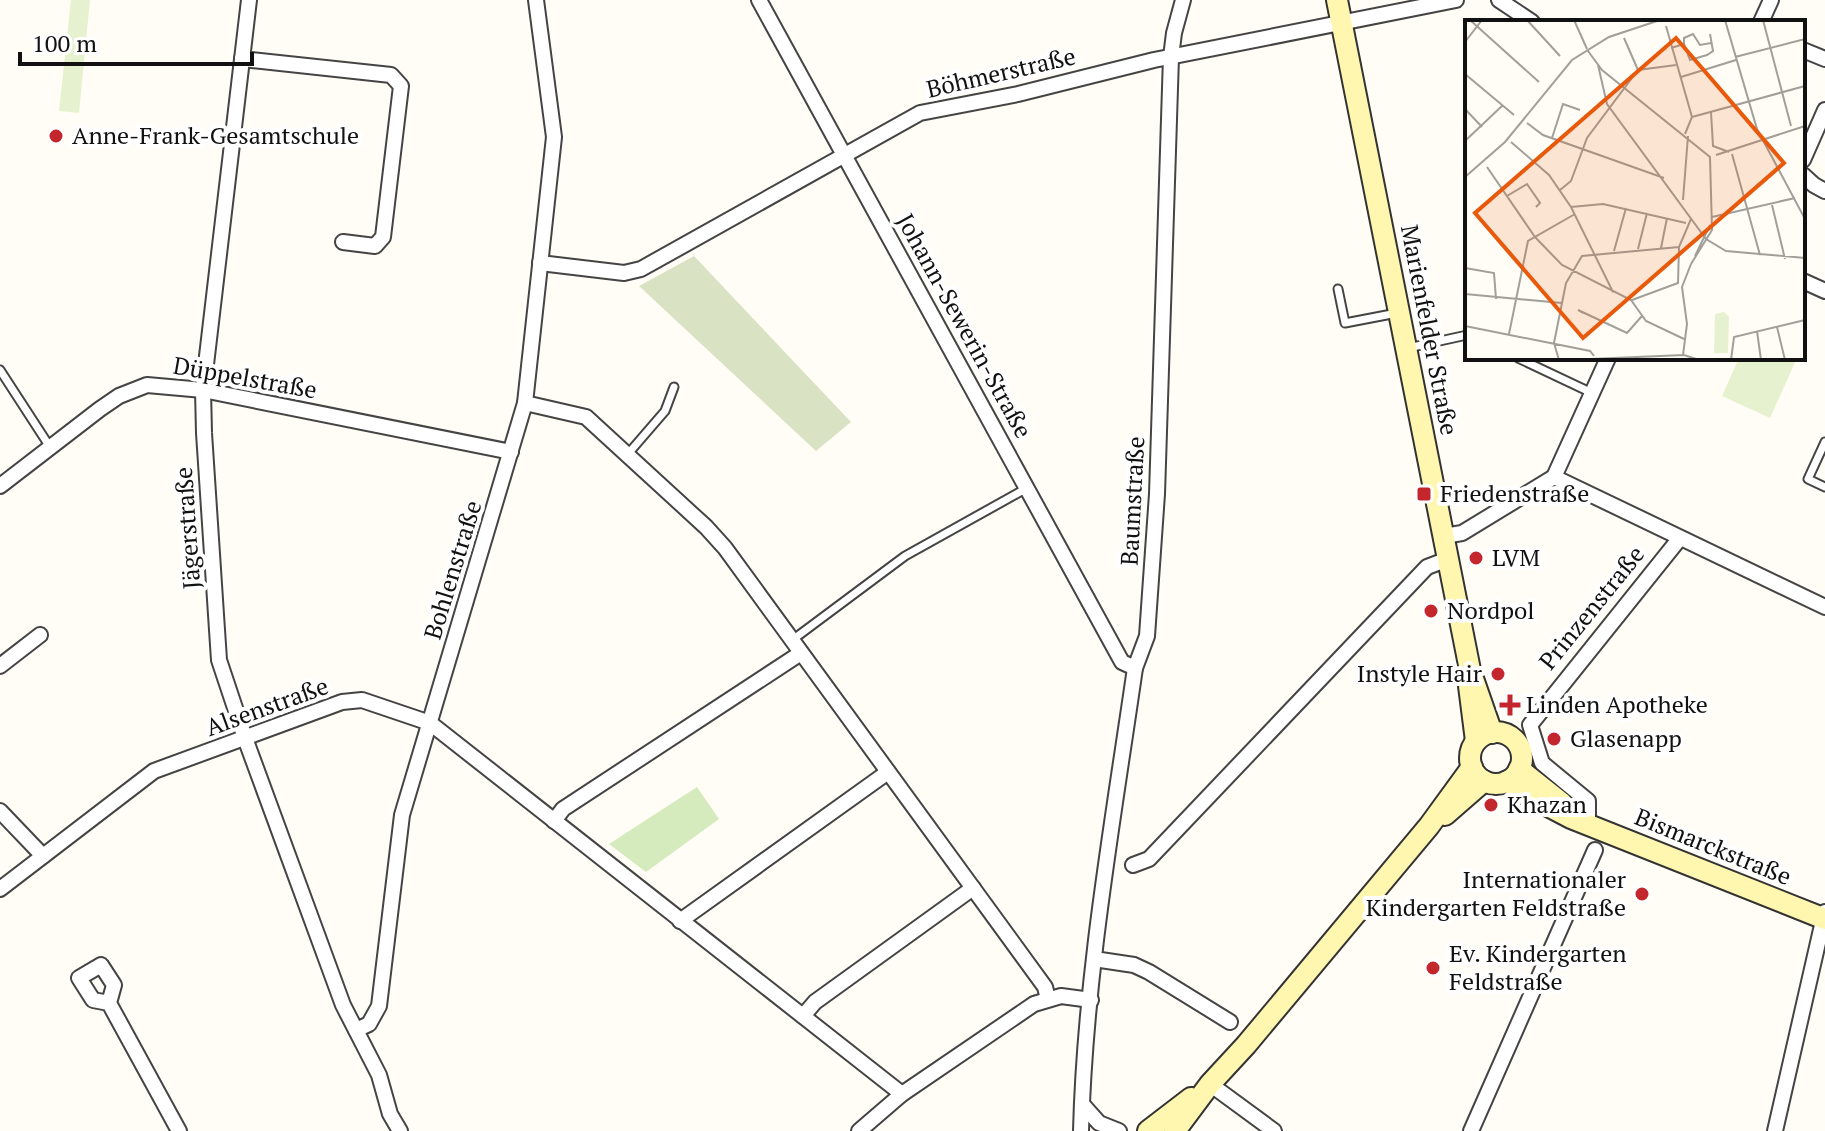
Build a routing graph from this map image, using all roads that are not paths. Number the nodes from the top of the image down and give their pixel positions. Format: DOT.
graph roads {
  1 [pos="249,0"];
  2 [pos="536,0"];
  3 [pos="759,0"];
  4 [pos="1183,0"];
  5 [pos="1337,0"];
  6 [pos="1456,0"];
  7 [pos="1499,0"];
  8 [pos="1771,0"];
  9 [pos="1529,20"];
  10 [pos="1762,20"];
  11 [pos="1340,22"];
  12 [pos="1805,51"];
  13 [pos="1171,57"];
  14 [pos="242,59"];
  15 [pos="1825,59"];
  16 [pos="1825,110"];
  17 [pos="1805,155"];
  18 [pos="845,156"];
  19 [pos="1805,177"];
  20 [pos="1825,191"];
  21 [pos="343,242"];
  22 [pos="540,263"];
  23 [pos="1805,282"];
  24 [pos="1338,289"];
  25 [pos="1825,291"];
  26 [pos="1400,313"];
  27 [pos="1465,335"];
  28 [pos="1406,348"];
  29 [pos="1522,360"];
  30 [pos="1607,360"];
  31 [pos="0,370"];
  32 [pos="674,387"];
  33 [pos="203,390"];
  34 [pos="1592,393"];
  35 [pos="525,403"];
  36 [pos="1825,442"];
  37 [pos="50,447"];
  38 [pos="511,452"];
  39 [pos="627,455"];
  40 [pos="1554,477"];
  41 [pos="0,486"];
  42 [pos="1825,487"];
  43 [pos="1028,488"];
  44 [pos="1444,536"];
  45 [pos="1680,538"];
  46 [pos="1448,559"];
  47 [pos="1825,607"];
  48 [pos="40,635"];
  49 [pos="791,641"];
  50 [pos="801,653"];
  51 [pos="0,666"];
  52 [pos="1135,668"];
  53 [pos="430,723"];
  54 [pos="1484,737"];
  55 [pos="245,738"];
  56 [pos="888,772"];
  57 [pos="1478,774"];
  58 [pos="1513,775"];
  59 [pos="0,811"];
  60 [pos="554,821"];
  61 [pos="1585,824"];
  62 [pos="1595,850"];
  63 [pos="43,856"];
  64 [pos="1133,865"];
  65 [pos="973,888"];
  66 [pos="0,889"];
  67 [pos="1825,916"];
  68 [pos="680,921"];
  69 [pos="1094,959"];
  70 [pos="1048,999"];
  71 [pos="1091,1000"];
  72 [pos="109,1003"];
  73 [pos="803,1016"];
  74 [pos="1230,1022"];
  75 [pos="356,1030"];
  76 [pos="1210,1084"];
  77 [pos="902,1094"];
  78 [pos="1082,1104"];
  79 [pos="179,1131"];
  80 [pos="400,1131"];
  81 [pos="859,1131"];
  82 [pos="1081,1131"];
  83 [pos="1119,1131"];
  84 [pos="1147,1131"];
  85 [pos="1175,1131"];
  86 [pos="1274,1131"];
  87 [pos="1471,1131"];
  88 [pos="1775,1131"];
  1 -- 14 [label="street, Jägerstraße"];
  2 -- 22 [label="street, Bohlenstraße"];
  3 -- 18 [label="street, Johann-Sewerin-Straße"];
  4 -- 13 [label="street, Baumstraße"];
  5 -- 11 [label="street, Marienfelder Straße"];
  6 -- 11 [label="street, Böhmerstraße"];
  7 -- 9 [label="street"];
  8 -- 10 [label="street"];
  11 -- 13 [label="street, Böhmerstraße"];
  11 -- 26 [label="street, Marienfelder Straße"];
  12 -- 15 [label="street"];
  13 -- 18 [label="street, Böhmerstraße"];
  13 -- 52 [label="street, Baumstraße"];
  14 -- 21 [label="street"];
  14 -- 33 [label="street, Jägerstraße"];
  16 -- 17 [label="street"];
  18 -- 22 [label="street, Böhmerstraße"];
  18 -- 43 [label="street, Johann-Sewerin-Straße"];
  19 -- 20 [label="street"];
  22 -- 35 [label="street, Bohlenstraße"];
  23 -- 25 [label="street"];
  24 -- 26 [label="lane"];
  26 -- 28 [label="street, Marienfelder Straße"];
  27 -- 28 [label="lane"];
  28 -- 44 [label="street, Marienfelder Straße"];
  29 -- 34 [label="lane"];
  30 -- 34 [label="street"];
  31 -- 37 [label="lane"];
  32 -- 39 [label="lane"];
  33 -- 37 [label="street, Düppelstraße"];
  33 -- 38 [label="street, Düppelstraße"];
  33 -- 55 [label="street, Jägerstraße"];
  34 -- 40 [label="street"];
  35 -- 38 [label="street, Bohlenstraße"];
  35 -- 39 [label="street"];
  36 -- 42 [label="lane"];
  37 -- 41 [label="street, Düppelstraße"];
  38 -- 53 [label="street, Bohlenstraße"];
  39 -- 49 [label="street"];
  40 -- 44 [label="street"];
  40 -- 45 [label="street"];
  43 -- 49 [label="lane"];
  43 -- 52 [label="street, Johann-Sewerin-Straße"];
  44 -- 46 [label="street, Marienfelder Straße"];
  45 -- 47 [label="street"];
  45 -- 61 [label="street, Prinzenstraße"];
  46 -- 54 [label="street, Marienfelder Straße"];
  46 -- 64 [label="street"];
  48 -- 51 [label="street"];
  49 -- 50 [label="street"];
  50 -- 56 [label="street"];
  50 -- 60 [label="street"];
  52 -- 69 [label="street, Baumstraße"];
  53 -- 55 [label="street, Alsenstraße"];
  53 -- 60 [label="street, Alsenstraße"];
  53 -- 75 [label="street, Bohlenstraße"];
  54 -- 57 [label="street"];
  54 -- 58 [label="street"];
  55 -- 63 [label="street, Alsenstraße"];
  55 -- 75 [label="street, Jägerstraße"];
  56 -- 65 [label="street"];
  56 -- 68 [label="street"];
  57 -- 58 [label="street"];
  57 -- 76 [label="street"];
  58 -- 61 [label="street, Bismarckstraße"];
  59 -- 63 [label="street"];
  60 -- 68 [label="street, Alsenstraße"];
  61 -- 67 [label="street, Bismarckstraße"];
  62 -- 87 [label="street"];
  63 -- 66 [label="street, Alsenstraße"];
  65 -- 70 [label="street"];
  65 -- 73 [label="street"];
  67 -- 88 [label="street"];
  68 -- 73 [label="street, Alsenstraße"];
  69 -- 71 [label="street, Baumstraße"];
  69 -- 74 [label="street"];
  70 -- 71 [label="street"];
  70 -- 77 [label="street"];
  71 -- 78 [label="street, Baumstraße"];
  72 -- 79 [label="street"];
  73 -- 77 [label="street, Alsenstraße"];
  75 -- 80 [label="street"];
  76 -- 84 [label="street"];
  76 -- 85 [label="street"];
  76 -- 86 [label="street"];
  77 -- 81 [label="street"];
  78 -- 82 [label="street, Baumstraße"];
  78 -- 83 [label="street"];
}
